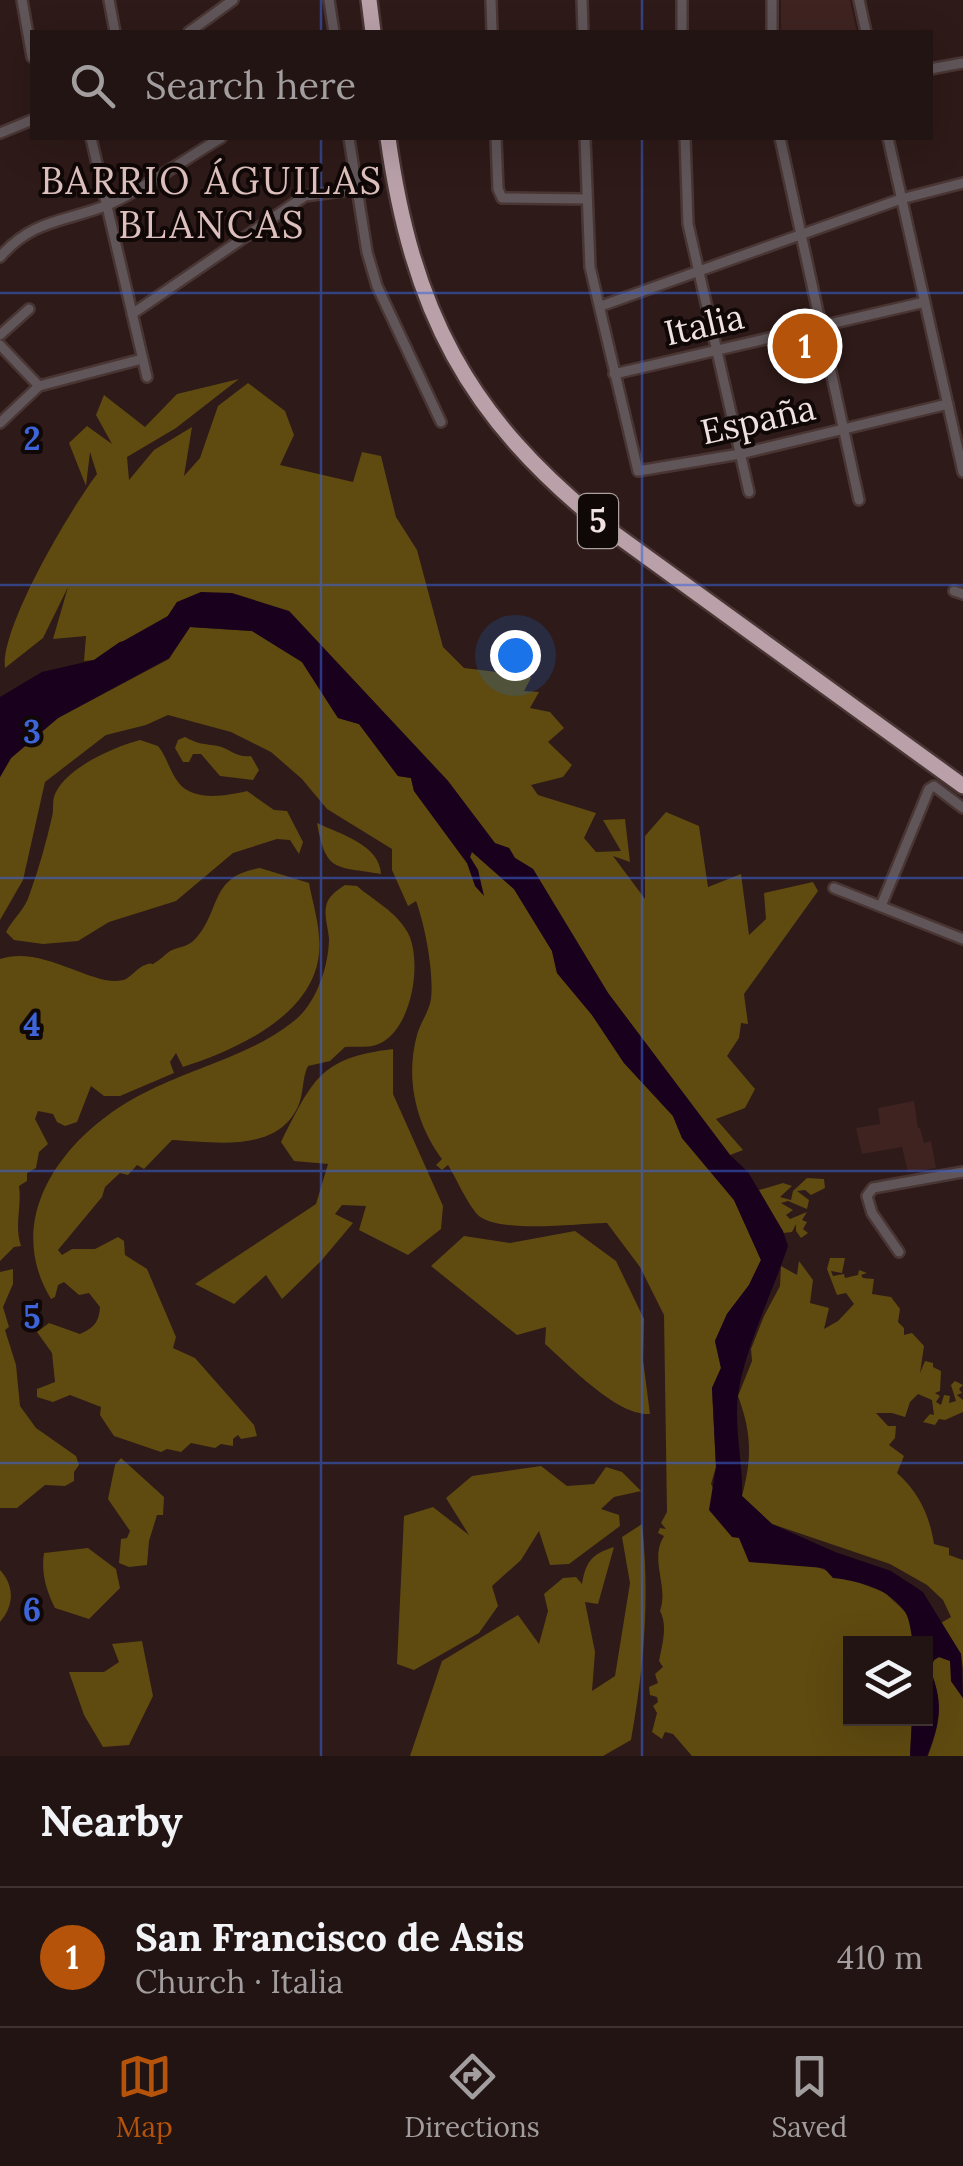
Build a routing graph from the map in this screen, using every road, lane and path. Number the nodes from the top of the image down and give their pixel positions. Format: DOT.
graph roads {
  1 [pos="22,0"];
  2 [pos="109,0"];
  3 [pos="233,0"];
  4 [pos="329,0"];
  5 [pos="369,0"];
  6 [pos="491,0"];
  7 [pos="582,0"];
  8 [pos="682,0"];
  9 [pos="772,0"];
  10 [pos="859,0"];
  11 [pos="115,30"];
  12 [pos="191,30"];
  13 [pos="334,30"];
  14 [pos="373,30"];
  15 [pos="492,30"];
  16 [pos="583,30"];
  17 [pos="682,30"];
  18 [pos="772,30"];
  19 [pos="866,30"];
  20 [pos="30,46"];
  21 [pos="963,63"];
  22 [pos="933,68"];
  23 [pos="30,121"];
  24 [pos="0,134"];
  25 [pos="92,140"];
  26 [pos="219,140"];
  27 [pos="349,140"];
  28 [pos="388,140"];
  29 [pos="496,140"];
  30 [pos="585,140"];
  31 [pos="685,140"];
  32 [pos="780,140"];
  33 [pos="888,140"];
  34 [pos="963,183"];
  35 [pos="356,188"];
  36 [pos="586,199"];
  37 [pos="901,200"];
  38 [pos="106,205"];
  39 [pos="800,235"];
  40 [pos="0,257"];
  41 [pos="699,272"];
  42 [pos="925,302"];
  43 [pos="601,306"];
  44 [pos="29,309"];
  45 [pos="132,314"];
  46 [pos="821,325"];
  47 [pos="0,335"];
  48 [pos="0,345"];
  49 [pos="718,350"];
  50 [pos="142,359"];
  51 [pos="614,374"];
  52 [pos="146,377"];
  53 [pos="39,386"];
  54 [pos="948,404"];
  55 [pos="441,422"];
  56 [pos="0,423"];
  57 [pos="844,430"];
  58 [pos="740,454"];
  59 [pos="963,472"];
  60 [pos="749,492"];
  61 [pos="859,500"];
  62 [pos="963,786"];
  63 [pos="963,808"];
  64 [pos="834,888"];
  65 [pos="881,906"];
  66 [pos="963,938"];
  67 [pos="963,1172"];
  68 [pos="899,1252"];
  1 -- 20 [label="street"];
  2 -- 11 [label="street"];
  3 -- 12 [label="street"];
  4 -- 13 [label="street"];
  5 -- 14 [label="highway"];
  6 -- 15 [label="street"];
  7 -- 16 [label="street"];
  8 -- 17 [label="street"];
  9 -- 18 [label="street"];
  10 -- 19 [label="street"];
  21 -- 22 [label="street"];
  23 -- 24 [label="street"];
  25 -- 38 [label="street"];
  26 -- 38 [label="street"];
  27 -- 35 [label="street"];
  28 -- 62 [label="highway, 5"];
  29 -- 36 [label="street"];
  30 -- 36 [label="street"];
  31 -- 41 [label="street"];
  32 -- 39 [label="street"];
  33 -- 37 [label="street"];
  34 -- 37 [label="street"];
  35 -- 45 [label="street"];
  35 -- 55 [label="street"];
  36 -- 43 [label="street"];
  37 -- 39 [label="street"];
  37 -- 42 [label="street"];
  38 -- 40 [label="street"];
  38 -- 45 [label="street"];
  39 -- 41 [label="street"];
  39 -- 46 [label="street"];
  41 -- 43 [label="street"];
  41 -- 49 [label="street"];
  42 -- 46 [label="street, Italia"];
  42 -- 54 [label="street"];
  43 -- 51 [label="street"];
  44 -- 47 [label="street"];
  45 -- 50 [label="street"];
  46 -- 49 [label="street, Italia"];
  46 -- 57 [label="street"];
  48 -- 53 [label="street"];
  49 -- 51 [label="street, Italia"];
  49 -- 58 [label="street"];
  50 -- 52 [label="street"];
  50 -- 53 [label="street"];
  51 -- 58 [label="street, España"];
  53 -- 56 [label="street"];
  54 -- 57 [label="street, España"];
  54 -- 59 [label="street"];
  57 -- 58 [label="street, España"];
  57 -- 61 [label="street"];
  58 -- 60 [label="street"];
  63 -- 65 [label="street"];
  64 -- 65 [label="street"];
  65 -- 66 [label="street"];
  67 -- 68 [label="street"];
}
